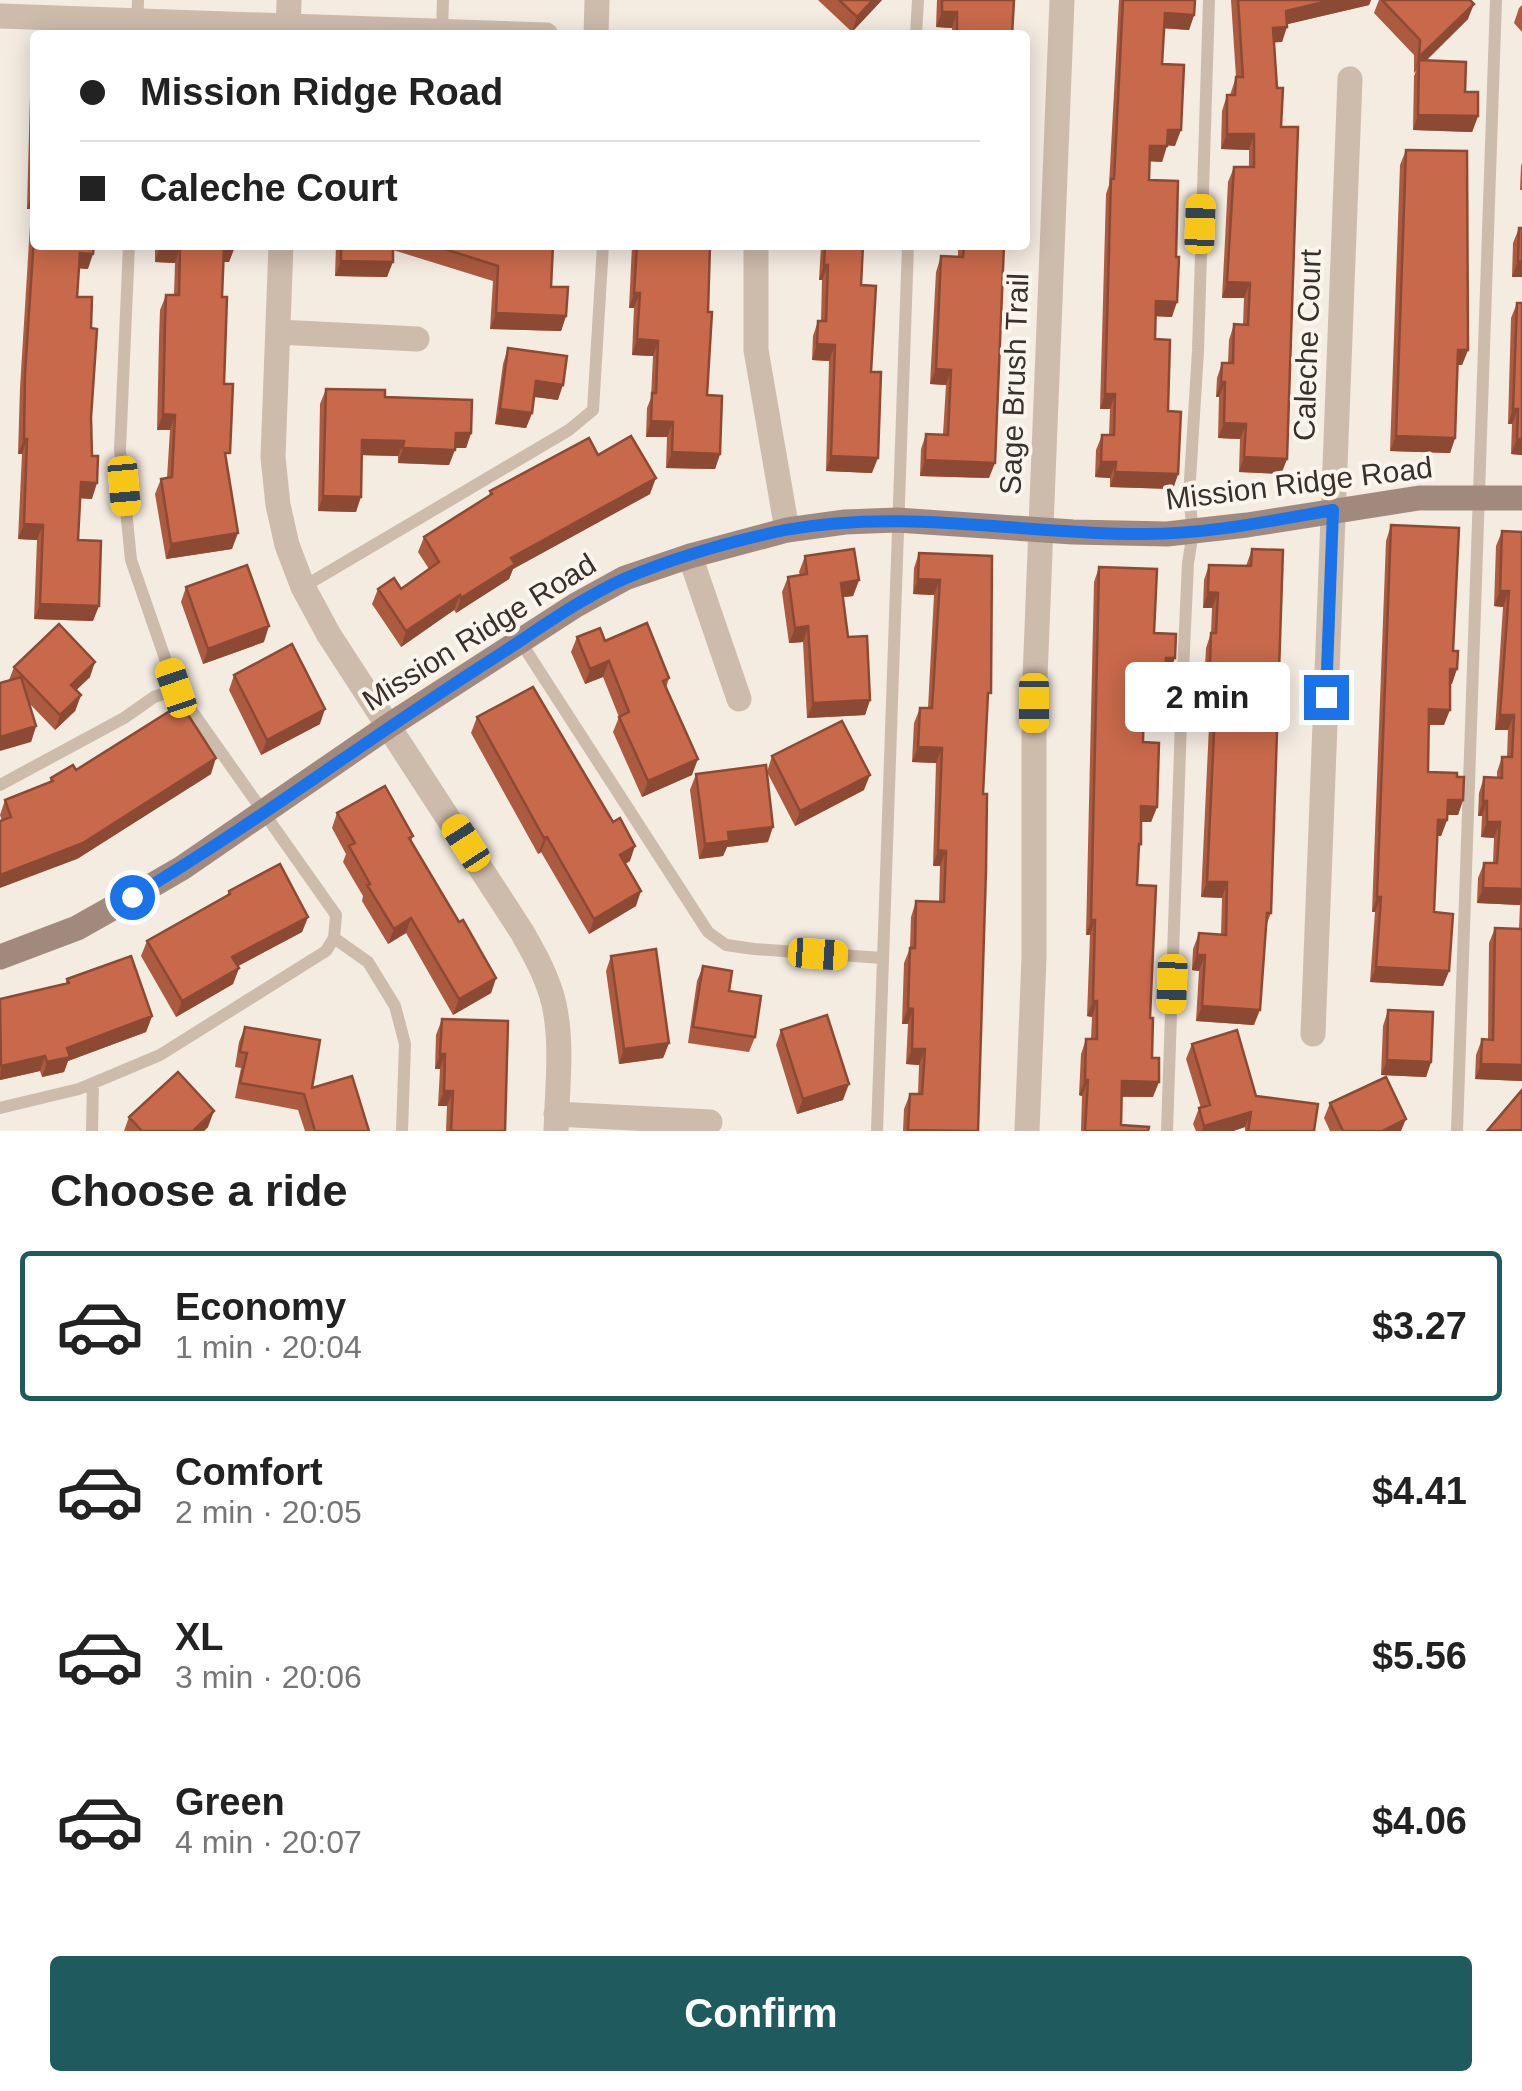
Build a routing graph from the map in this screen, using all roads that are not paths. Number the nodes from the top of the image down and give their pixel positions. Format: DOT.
graph roads {
  1 [pos="443,0"];
  2 [pos="598,0"];
  3 [pos="918,0"];
  4 [pos="1062,0"];
  5 [pos="1209,0"];
  6 [pos="1496,0"];
  7 [pos="0,16"];
  8 [pos="138,18"];
  9 [pos="288,20"];
  10 [pos="428,30"];
  11 [pos="442,30"];
  12 [pos="596,30"];
  13 [pos="916,30"];
  14 [pos="1350,79"];
  15 [pos="128,250"];
  16 [pos="281,250"];
  17 [pos="604,250"];
  18 [pos="756,250"];
  19 [pos="908,250"];
  20 [pos="278,332"];
  21 [pos="416,338"];
  22 [pos="1480,496"];
  23 [pos="1522,498"];
  24 [pos="1333,510"];
  25 [pos="897,520"];
  26 [pos="1040,529"];
  27 [pos="787,530"];
  28 [pos="1193,532"];
  29 [pos="690,556"];
  30 [pos="303,586"];
  31 [pos="520,641"];
  32 [pos="177,689"];
  33 [pos="739,699"];
  34 [pos="390,725"];
  35 [pos="0,785"];
  36 [pos="262,813"];
  37 [pos="334,938"];
  38 [pos="0,957"];
  39 [pos="882,958"];
  40 [pos="1313,1034"];
  41 [pos="93,1083"];
  42 [pos="0,1108"];
  43 [pos="556,1122"];
  44 [pos="710,1122"];
  45 [pos="92,1131"];
  46 [pos="402,1131"];
  47 [pos="876,1131"];
  48 [pos="1027,1131"];
  49 [pos="1167,1131"];
  50 [pos="1458,1131"];
  1 -- 11 [label="lane"];
  2 -- 12 [label="street"];
  3 -- 13 [label="lane"];
  4 -- 26 [label="street, Sage Brush Trail"];
  5 -- 28 [label="lane"];
  6 -- 22 [label="lane"];
  7 -- 8 [label="street"];
  8 -- 9 [label="street"];
  9 -- 10 [label="street"];
  14 -- 24 [label="street, Caleche Court"];
  15 -- 32 [label="lane"];
  16 -- 20 [label="street"];
  17 -- 30 [label="lane"];
  18 -- 27 [label="street"];
  19 -- 25 [label="lane"];
  20 -- 21 [label="street"];
  20 -- 30 [label="street"];
  22 -- 23 [label="street, Mission Ridge Road"];
  22 -- 24 [label="street, Mission Ridge Road"];
  22 -- 50 [label="lane"];
  24 -- 28 [label="street, Mission Ridge Road"];
  24 -- 40 [label="street, Caleche Court"];
  25 -- 26 [label="street, Mission Ridge Road"];
  25 -- 27 [label="street, Mission Ridge Road"];
  25 -- 39 [label="lane"];
  26 -- 28 [label="street, Mission Ridge Road"];
  26 -- 48 [label="street, Sage Brush Trail"];
  27 -- 29 [label="street, Mission Ridge Road"];
  28 -- 49 [label="lane"];
  29 -- 31 [label="street, Mission Ridge Road"];
  29 -- 33 [label="street"];
  30 -- 34 [label="street"];
  31 -- 34 [label="street, Mission Ridge Road"];
  31 -- 39 [label="lane"];
  32 -- 35 [label="lane"];
  32 -- 36 [label="lane"];
  34 -- 36 [label="street, Mission Ridge Road"];
  34 -- 43 [label="street"];
  36 -- 37 [label="lane"];
  36 -- 38 [label="street, Mission Ridge Road"];
  37 -- 41 [label="lane"];
  37 -- 46 [label="lane"];
  39 -- 47 [label="lane"];
  41 -- 42 [label="lane"];
  41 -- 45 [label="lane"];
  43 -- 44 [label="street"];
}
